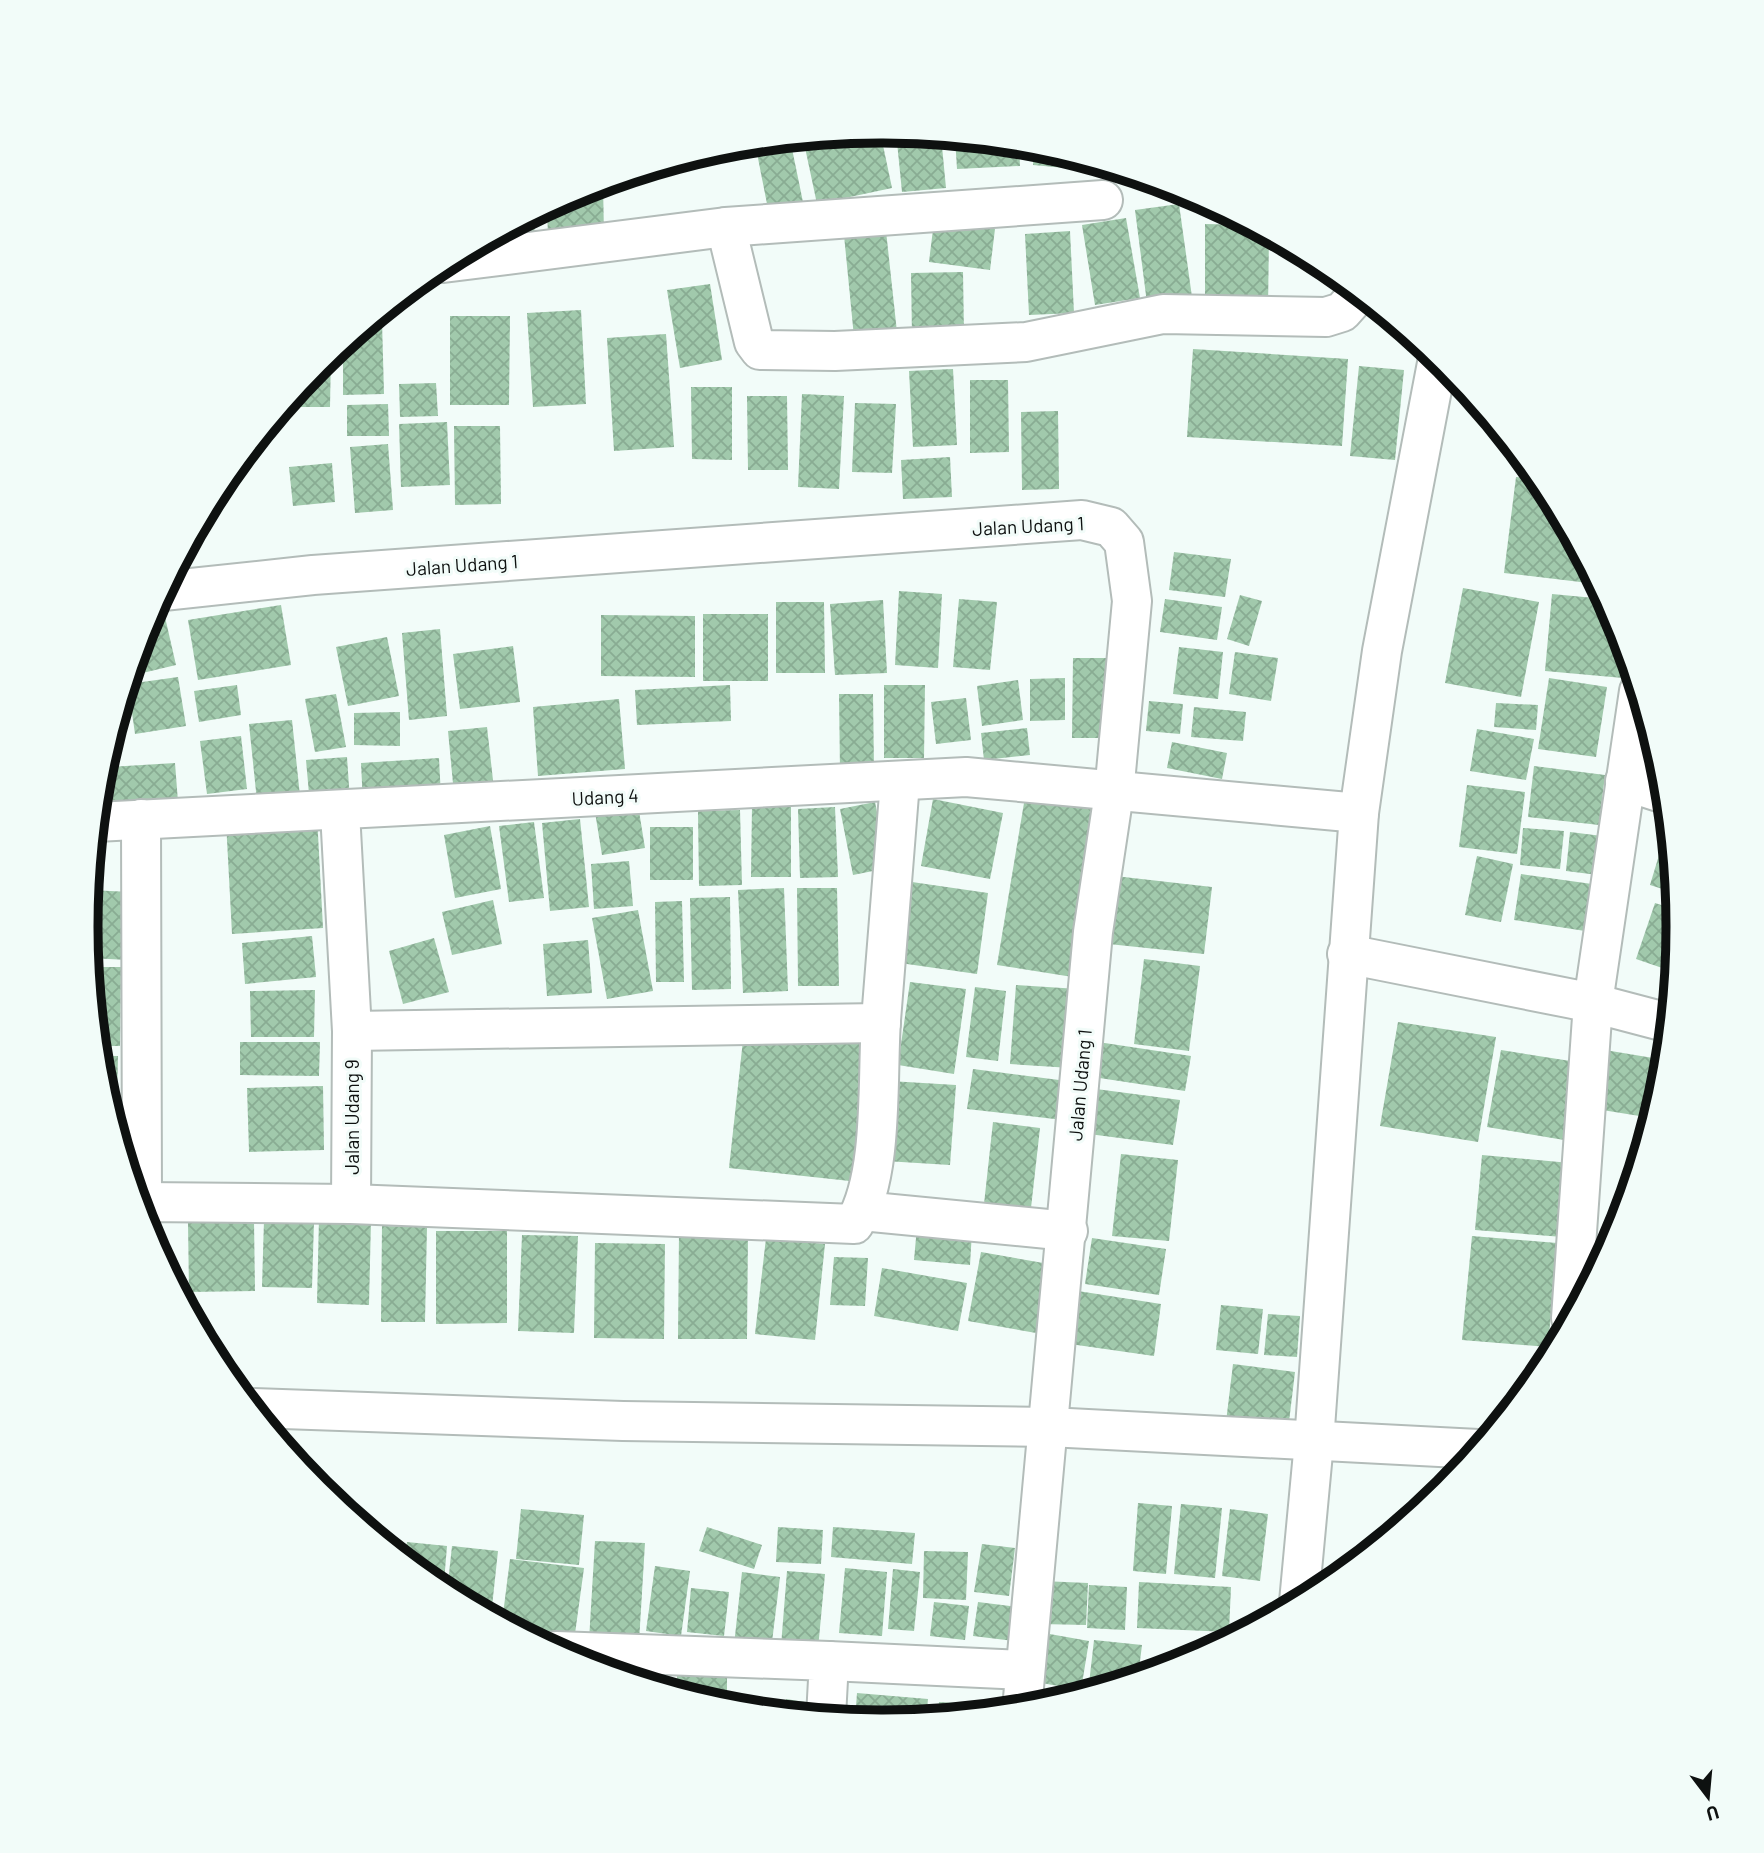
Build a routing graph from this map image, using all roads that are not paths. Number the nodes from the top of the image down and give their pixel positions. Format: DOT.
graph roads {
  1 [pos="1102,200"];
  2 [pos="726,227"];
  3 [pos="473,258"];
  4 [pos="1353,300"];
  5 [pos="1435,371"];
  6 [pos="175,590"];
  7 [pos="1636,713"];
  8 [pos="900,781"];
  9 [pos="1625,781"];
  10 [pos="1654,790"];
  11 [pos="1114,793"];
  12 [pos="340,812"];
  13 [pos="1359,813"];
  14 [pos="141,819"];
  15 [pos="105,821"];
  16 [pos="1347,954"];
  17 [pos="1593,1003"];
  18 [pos="1660,1021"];
  19 [pos="881,1023"];
  20 [pos="352,1031"];
  21 [pos="141,1182"];
  22 [pos="351,1204"];
  23 [pos="151,1208"];
  24 [pos="862,1211"];
  25 [pos="1068,1231"];
  26 [pos="1572,1297"];
  27 [pos="264,1408"];
  28 [pos="1049,1427"];
  29 [pos="1314,1442"];
  30 [pos="1466,1448"];
  31 [pos="1300,1589"];
  32 [pos="585,1652"];
  33 [pos="830,1661"];
  34 [pos="1025,1670"];
  35 [pos="1023,1697"];
  36 [pos="827,1709"];
  1 -- 2 [label="street"];
  2 -- 3 [label="street"];
  2 -- 4 [label="street"];
  5 -- 13 [label="street"];
  6 -- 11 [label="street, Jalan Udang 1"];
  7 -- 9 [label="street"];
  8 -- 11 [label="street, Udang 4"];
  8 -- 12 [label="street, Udang 4"];
  8 -- 19 [label="street"];
  9 -- 10 [label="street"];
  9 -- 17 [label="street"];
  11 -- 13 [label="street, Udang 4"];
  11 -- 25 [label="street, Jalan Udang 1"];
  12 -- 14 [label="street, Udang 4"];
  12 -- 20 [label="street, Jalan Udang 9"];
  13 -- 16 [label="street"];
  14 -- 15 [label="street, Udang 4"];
  14 -- 21 [label="street"];
  16 -- 17 [label="street"];
  16 -- 29 [label="street"];
  17 -- 18 [label="street"];
  17 -- 26 [label="street"];
  19 -- 20 [label="street"];
  19 -- 24 [label="street"];
  20 -- 22 [label="street, Jalan Udang 9"];
  22 -- 23 [label="street"];
  22 -- 24 [label="street"];
  24 -- 25 [label="street"];
  25 -- 28 [label="street, Jalan Udang 1"];
  27 -- 28 [label="street"];
  28 -- 29 [label="street"];
  28 -- 34 [label="street, Jalan Udang 1"];
  29 -- 30 [label="street"];
  29 -- 31 [label="street"];
  32 -- 33 [label="street"];
  33 -- 34 [label="street"];
  33 -- 36 [label="street"];
  34 -- 35 [label="street, Jalan Udang 1"];
}
